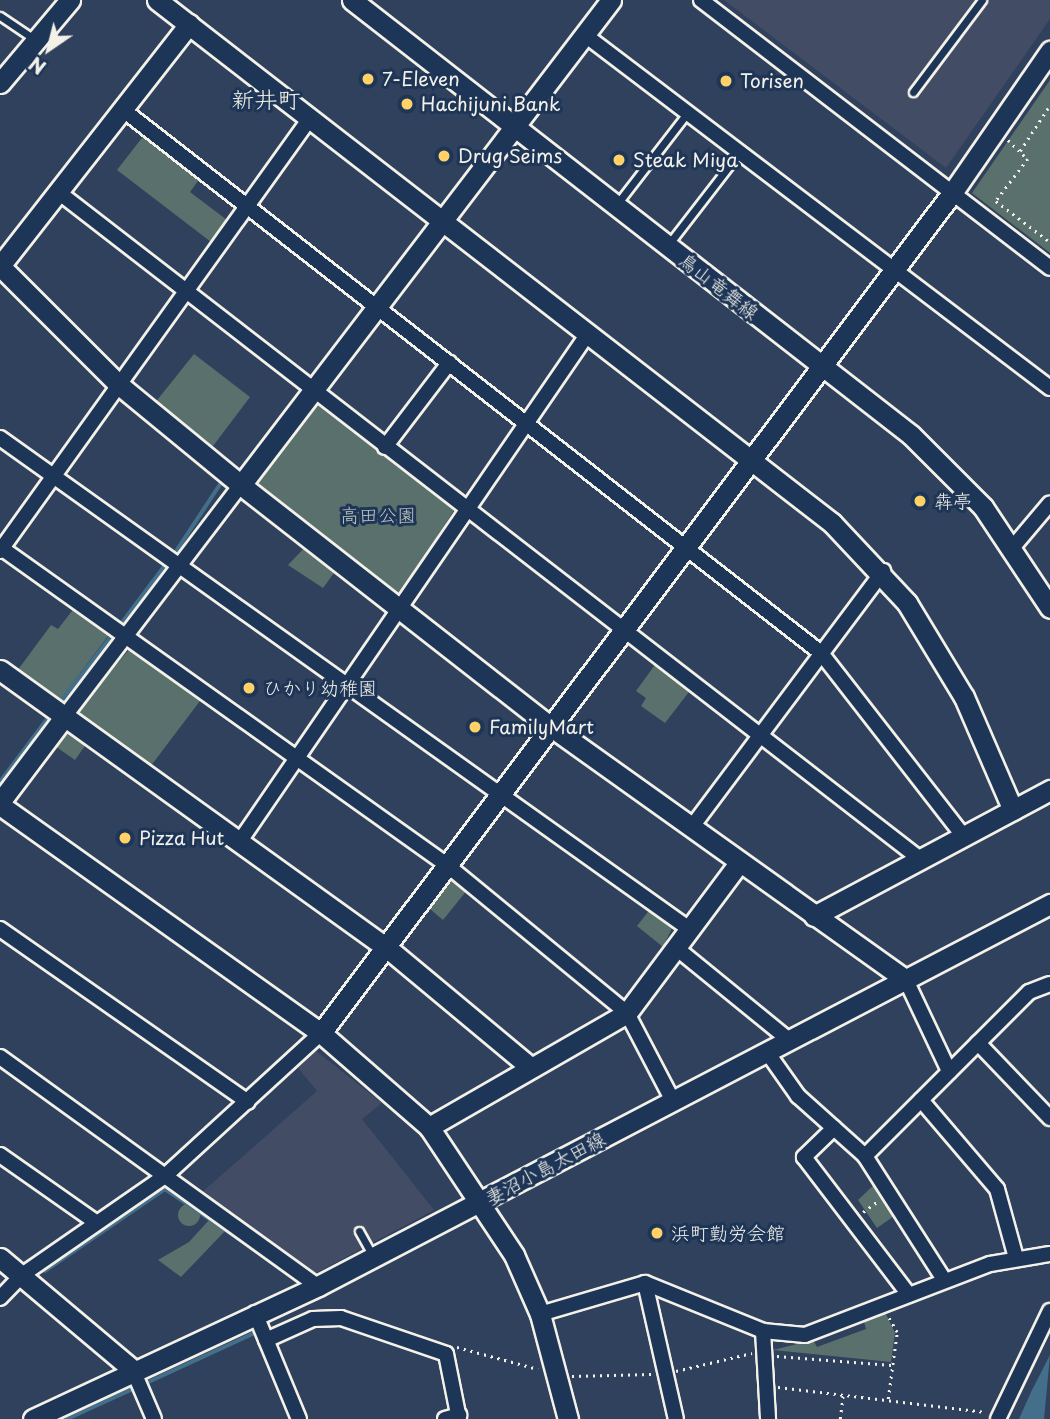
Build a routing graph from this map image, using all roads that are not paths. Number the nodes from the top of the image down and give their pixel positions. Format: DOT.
graph roads {
  1 [pos="70,0"];
  2 [pos="158,0"];
  3 [pos="352,0"];
  4 [pos="611,0"];
  5 [pos="701,0"];
  6 [pos="982,0"];
  7 [pos="0,16"];
  8 [pos="189,24"];
  9 [pos="585,35"];
  10 [pos="37,41"];
  11 [pos="1050,51"];
  12 [pos="0,83"];
  13 [pos="913,92"];
  14 [pos="122,109"];
  15 [pos="688,112"];
  16 [pos="311,117"];
  17 [pos="515,124"];
  18 [pos="741,152"];
  19 [pos="57,191"];
  20 [pos="952,192"];
  21 [pos="616,205"];
  22 [pos="246,206"];
  23 [pos="442,220"];
  24 [pos="667,245"];
  25 [pos="0,266"];
  26 [pos="1050,268"];
  27 [pos="895,269"];
  28 [pos="185,291"];
  29 [pos="376,306"];
  30 [pos="589,332"];
  31 [pos="449,363"];
  32 [pos="820,365"];
  33 [pos="118,384"];
  34 [pos="1050,388"];
  35 [pos="313,389"];
  36 [pos="527,422"];
  37 [pos="0,438"];
  38 [pos="385,447"];
  39 [pos="751,458"];
  40 [pos="53,475"];
  41 [pos="241,485"];
  42 [pos="1050,503"];
  43 [pos="467,509"];
  44 [pos="685,546"];
  45 [pos="1013,547"];
  46 [pos="1,549"];
  47 [pos="179,564"];
  48 [pos="883,571"];
  49 [pos="398,608"];
  50 [pos="1050,608"];
  51 [pos="622,630"];
  52 [pos="126,636"];
  53 [pos="821,653"];
  54 [pos="0,670"];
  55 [pos="347,685"];
  56 [pos="64,717"];
  57 [pos="550,726"];
  58 [pos="760,736"];
  59 [pos="297,758"];
  60 [pos="1050,790"];
  61 [pos="500,794"];
  62 [pos="0,803"];
  63 [pos="1013,810"];
  64 [pos="691,828"];
  65 [pos="964,836"];
  66 [pos="240,841"];
  67 [pos="920,859"];
  68 [pos="739,863"];
  69 [pos="447,865"];
  70 [pos="1050,904"];
  71 [pos="814,916"];
  72 [pos="688,928"];
  73 [pos="0,929"];
  74 [pos="386,947"];
  75 [pos="675,947"];
  76 [pos="905,980"];
  77 [pos="1050,984"];
  78 [pos="627,1013"];
  79 [pos="321,1033"];
  80 [pos="789,1040"];
  81 [pos="978,1043"];
  82 [pos="768,1052"];
  83 [pos="0,1057"];
  84 [pos="529,1066"];
  85 [pos="949,1071"];
  86 [pos="921,1100"];
  87 [pos="674,1101"];
  88 [pos="248,1102"];
  89 [pos="1050,1118"];
  90 [pos="429,1127"];
  91 [pos="834,1128"];
  92 [pos="0,1155"];
  93 [pos="865,1156"];
  94 [pos="165,1177"];
  95 [pos="482,1200"];
  96 [pos="97,1223"];
  97 [pos="359,1231"];
  98 [pos="1050,1254"];
  99 [pos="373,1257"];
  100 [pos="0,1258"];
  101 [pos="1016,1258"];
  102 [pos="22,1275"];
  103 [pos="946,1281"];
  104 [pos="645,1283"];
  105 [pos="318,1286"];
  106 [pos="909,1295"];
  107 [pos="0,1298"];
  108 [pos="1050,1311"];
  109 [pos="540,1314"];
  110 [pos="260,1328"];
  111 [pos="763,1331"];
  112 [pos="133,1370"];
  113 [pos="999,1416"];
  114 [pos="454,1418"];
  115 [pos="33,1419"];
  116 [pos="154,1419"];
  117 [pos="299,1419"];
  118 [pos="568,1419"];
  119 [pos="676,1419"];
  120 [pos="768,1419"];
  1 -- 10 [label="street"];
  2 -- 8 [label="street"];
  3 -- 17 [label="street, 鳥山竜舞線"];
  4 -- 9 [label="street"];
  5 -- 20 [label="street"];
  6 -- 13 [label="lane"];
  7 -- 10 [label="lane"];
  8 -- 14 [label="street"];
  8 -- 16 [label="street"];
  9 -- 15 [label="street"];
  9 -- 17 [label="street"];
  10 -- 12 [label="street"];
  11 -- 20 [label="street"];
  14 -- 19 [label="street"];
  14 -- 22 [label="street"];
  15 -- 18 [label="street"];
  15 -- 21 [label="lane"];
  16 -- 22 [label="street"];
  16 -- 23 [label="street"];
  17 -- 21 [label="street, 鳥山竜舞線"];
  17 -- 23 [label="street"];
  18 -- 24 [label="lane"];
  18 -- 27 [label="street"];
  19 -- 25 [label="street"];
  19 -- 28 [label="street"];
  20 -- 26 [label="street"];
  20 -- 27 [label="street"];
  21 -- 24 [label="street, 鳥山竜舞線"];
  22 -- 28 [label="street"];
  22 -- 29 [label="street"];
  23 -- 29 [label="street"];
  23 -- 30 [label="street"];
  24 -- 32 [label="street, 鳥山竜舞線"];
  25 -- 33 [label="street"];
  27 -- 32 [label="street"];
  27 -- 34 [label="street"];
  28 -- 33 [label="street"];
  28 -- 35 [label="street"];
  29 -- 31 [label="street"];
  29 -- 35 [label="street"];
  30 -- 36 [label="street"];
  30 -- 39 [label="street"];
  31 -- 36 [label="street"];
  31 -- 38 [label="street"];
  32 -- 39 [label="street"];
  32 -- 45 [label="street, 鳥山竜舞線"];
  33 -- 40 [label="street"];
  33 -- 41 [label="street"];
  35 -- 38 [label="street"];
  35 -- 41 [label="street"];
  36 -- 43 [label="street"];
  36 -- 44 [label="street"];
  37 -- 40 [label="street"];
  38 -- 43 [label="street"];
  39 -- 44 [label="street"];
  39 -- 48 [label="street"];
  40 -- 46 [label="street"];
  40 -- 47 [label="street"];
  41 -- 47 [label="street"];
  41 -- 49 [label="street"];
  42 -- 45 [label="street"];
  43 -- 49 [label="street"];
  43 -- 51 [label="street"];
  44 -- 51 [label="street"];
  44 -- 53 [label="street"];
  45 -- 50 [label="street, 鳥山竜舞線"];
  46 -- 52 [label="street"];
  47 -- 52 [label="street"];
  47 -- 55 [label="street"];
  48 -- 53 [label="street"];
  48 -- 63 [label="street"];
  49 -- 55 [label="street"];
  49 -- 57 [label="street"];
  51 -- 57 [label="street"];
  51 -- 58 [label="street"];
  52 -- 56 [label="street"];
  52 -- 59 [label="street"];
  53 -- 58 [label="street"];
  53 -- 65 [label="street"];
  54 -- 56 [label="street"];
  55 -- 59 [label="street"];
  55 -- 61 [label="street"];
  56 -- 62 [label="street"];
  56 -- 66 [label="street"];
  57 -- 61 [label="street"];
  57 -- 64 [label="street"];
  58 -- 64 [label="street"];
  58 -- 67 [label="street"];
  59 -- 66 [label="street"];
  59 -- 69 [label="street"];
  60 -- 63 [label="street"];
  61 -- 69 [label="street"];
  61 -- 72 [label="street"];
  62 -- 79 [label="street"];
  63 -- 65 [label="street"];
  64 -- 68 [label="street"];
  65 -- 67 [label="street"];
  66 -- 74 [label="street"];
  67 -- 71 [label="street"];
  68 -- 71 [label="street"];
  68 -- 72 [label="street"];
  69 -- 74 [label="street"];
  69 -- 78 [label="street"];
  70 -- 76 [label="street, 妻沼小島太田線"];
  71 -- 76 [label="street"];
  72 -- 75 [label="street"];
  73 -- 88 [label="street"];
  74 -- 79 [label="street"];
  74 -- 84 [label="street"];
  75 -- 78 [label="street"];
  75 -- 80 [label="street"];
  76 -- 80 [label="street, 妻沼小島太田線"];
  76 -- 85 [label="street"];
  77 -- 81 [label="street"];
  78 -- 84 [label="street"];
  78 -- 87 [label="street"];
  79 -- 88 [label="street"];
  79 -- 90 [label="street"];
  80 -- 82 [label="street, 妻沼小島太田線"];
  81 -- 85 [label="street"];
  81 -- 89 [label="street"];
  82 -- 87 [label="street, 妻沼小島太田線"];
  82 -- 91 [label="street"];
  83 -- 94 [label="street"];
  84 -- 90 [label="street"];
  85 -- 86 [label="street"];
  86 -- 93 [label="street"];
  86 -- 101 [label="street"];
  87 -- 95 [label="street, 妻沼小島太田線"];
  88 -- 94 [label="street"];
  90 -- 95 [label="street"];
  91 -- 93 [label="street"];
  91 -- 106 [label="street"];
  92 -- 96 [label="street"];
  93 -- 103 [label="street"];
  94 -- 96 [label="street"];
  94 -- 105 [label="street"];
  95 -- 99 [label="street, 妻沼小島太田線"];
  95 -- 109 [label="street"];
  96 -- 102 [label="street"];
  97 -- 99 [label="lane"];
  98 -- 101 [label="street"];
  99 -- 105 [label="street, 妻沼小島太田線"];
  100 -- 102 [label="street"];
  101 -- 103 [label="street"];
  102 -- 107 [label="street"];
  102 -- 112 [label="street"];
  103 -- 106 [label="street"];
  104 -- 109 [label="street"];
  104 -- 111 [label="street"];
  104 -- 119 [label="street"];
  105 -- 110 [label="street, 妻沼小島太田線"];
  106 -- 111 [label="street"];
  108 -- 113 [label="street"];
  109 -- 118 [label="street"];
  110 -- 112 [label="street, 妻沼小島太田線"];
  110 -- 114 [label="street"];
  110 -- 117 [label="street"];
  111 -- 120 [label="street"];
  112 -- 115 [label="street, 妻沼小島太田線"];
  112 -- 116 [label="street"];
}
